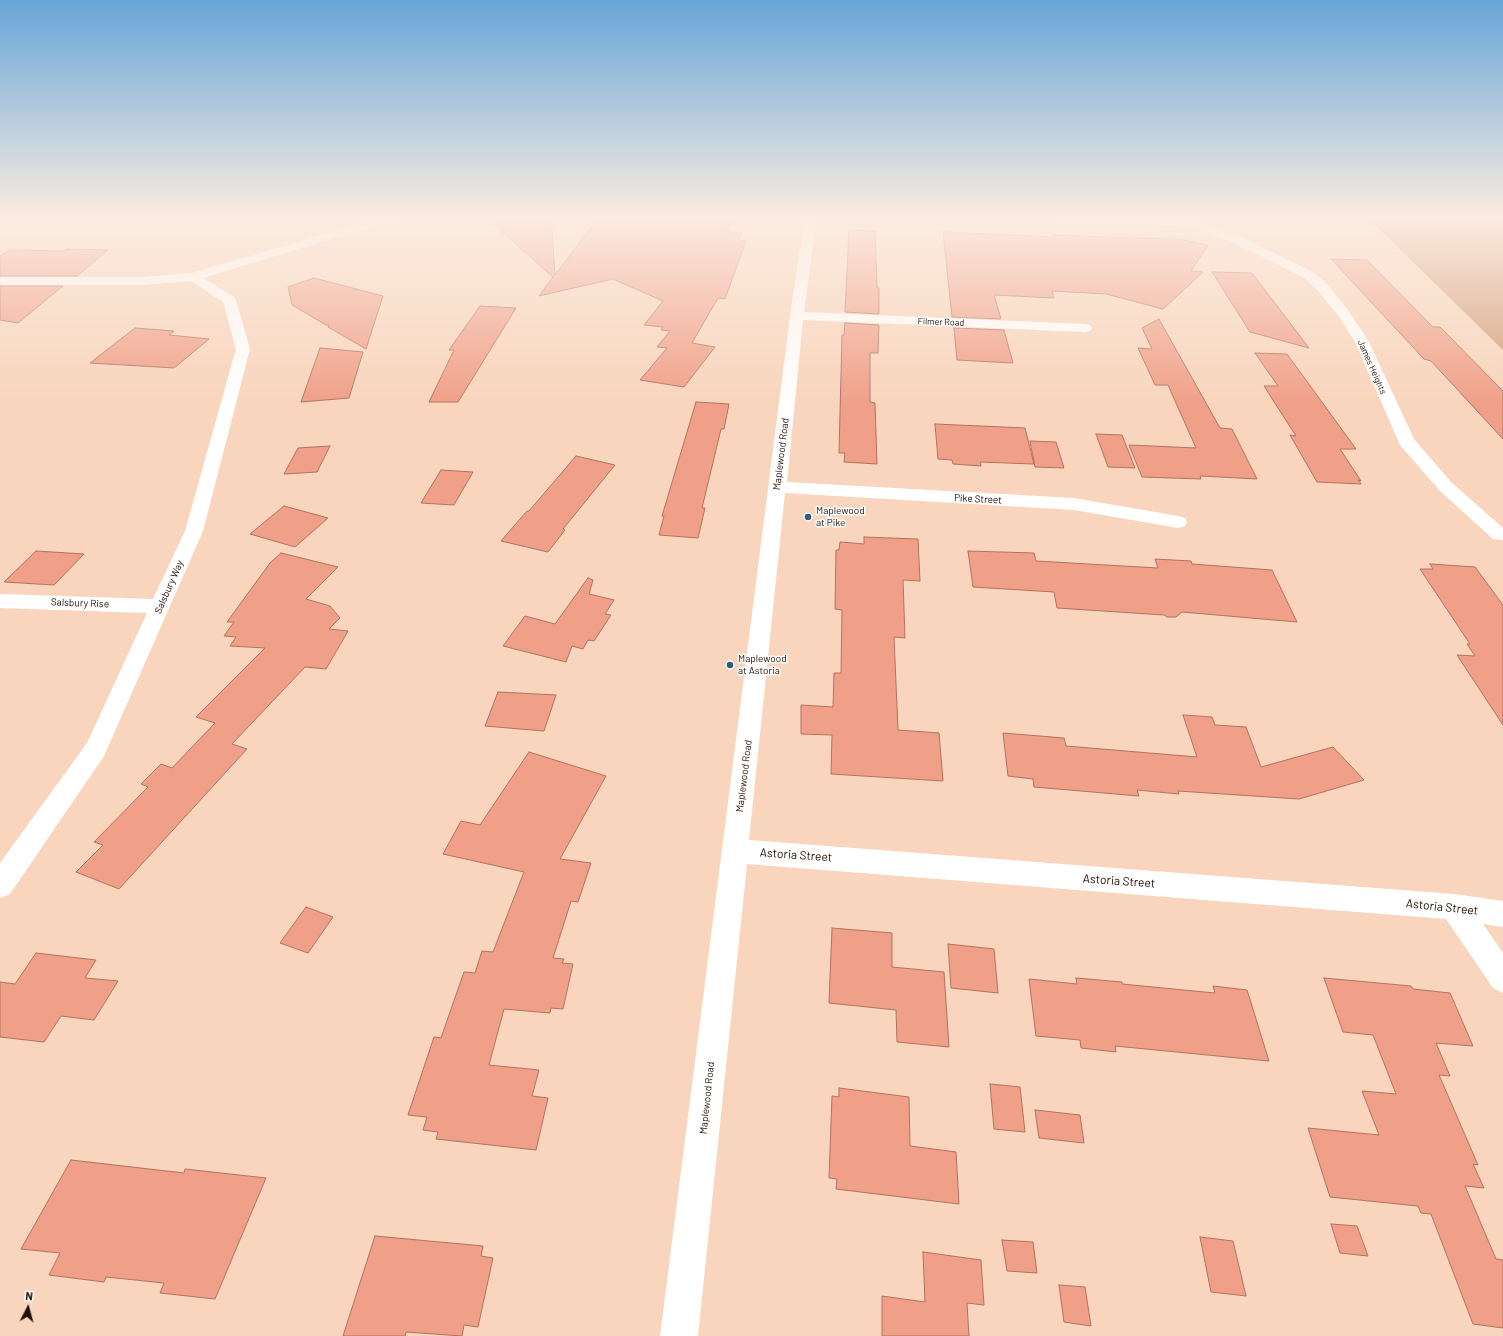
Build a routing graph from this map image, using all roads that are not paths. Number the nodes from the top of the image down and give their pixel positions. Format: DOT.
graph roads {
  1 [pos="176,278"];
  2 [pos="195,278"];
  3 [pos="802,278"];
  4 [pos="1312,278"];
  5 [pos="0,281"];
  6 [pos="797,316"];
  7 [pos="1085,328"];
  8 [pos="777,487"];
  9 [pos="1178,522"];
  10 [pos="1500,535"];
  11 [pos="0,601"];
  12 [pos="161,606"];
  13 [pos="735,850"];
  14 [pos="0,885"];
  15 [pos="1454,907"];
  16 [pos="1503,914"];
  17 [pos="1503,978"];
  18 [pos="679,1336"];
  1 -- 5 [label="street"];
  2 -- 12 [label="street, Salsbury Way"];
  3 -- 6 [label="street, Maplewood Road"];
  4 -- 10 [label="street, James Heights"];
  6 -- 7 [label="street, Filmer Road"];
  6 -- 8 [label="street, Maplewood Road"];
  8 -- 9 [label="street, Pike Street"];
  8 -- 13 [label="street, Maplewood Road"];
  11 -- 12 [label="street, Salsbury Rise"];
  12 -- 14 [label="street, Salsbury Way"];
  13 -- 15 [label="street, Astoria Street"];
  13 -- 18 [label="street, Maplewood Road"];
  15 -- 16 [label="street, Astoria Street"];
  15 -- 17 [label="street"];
}
